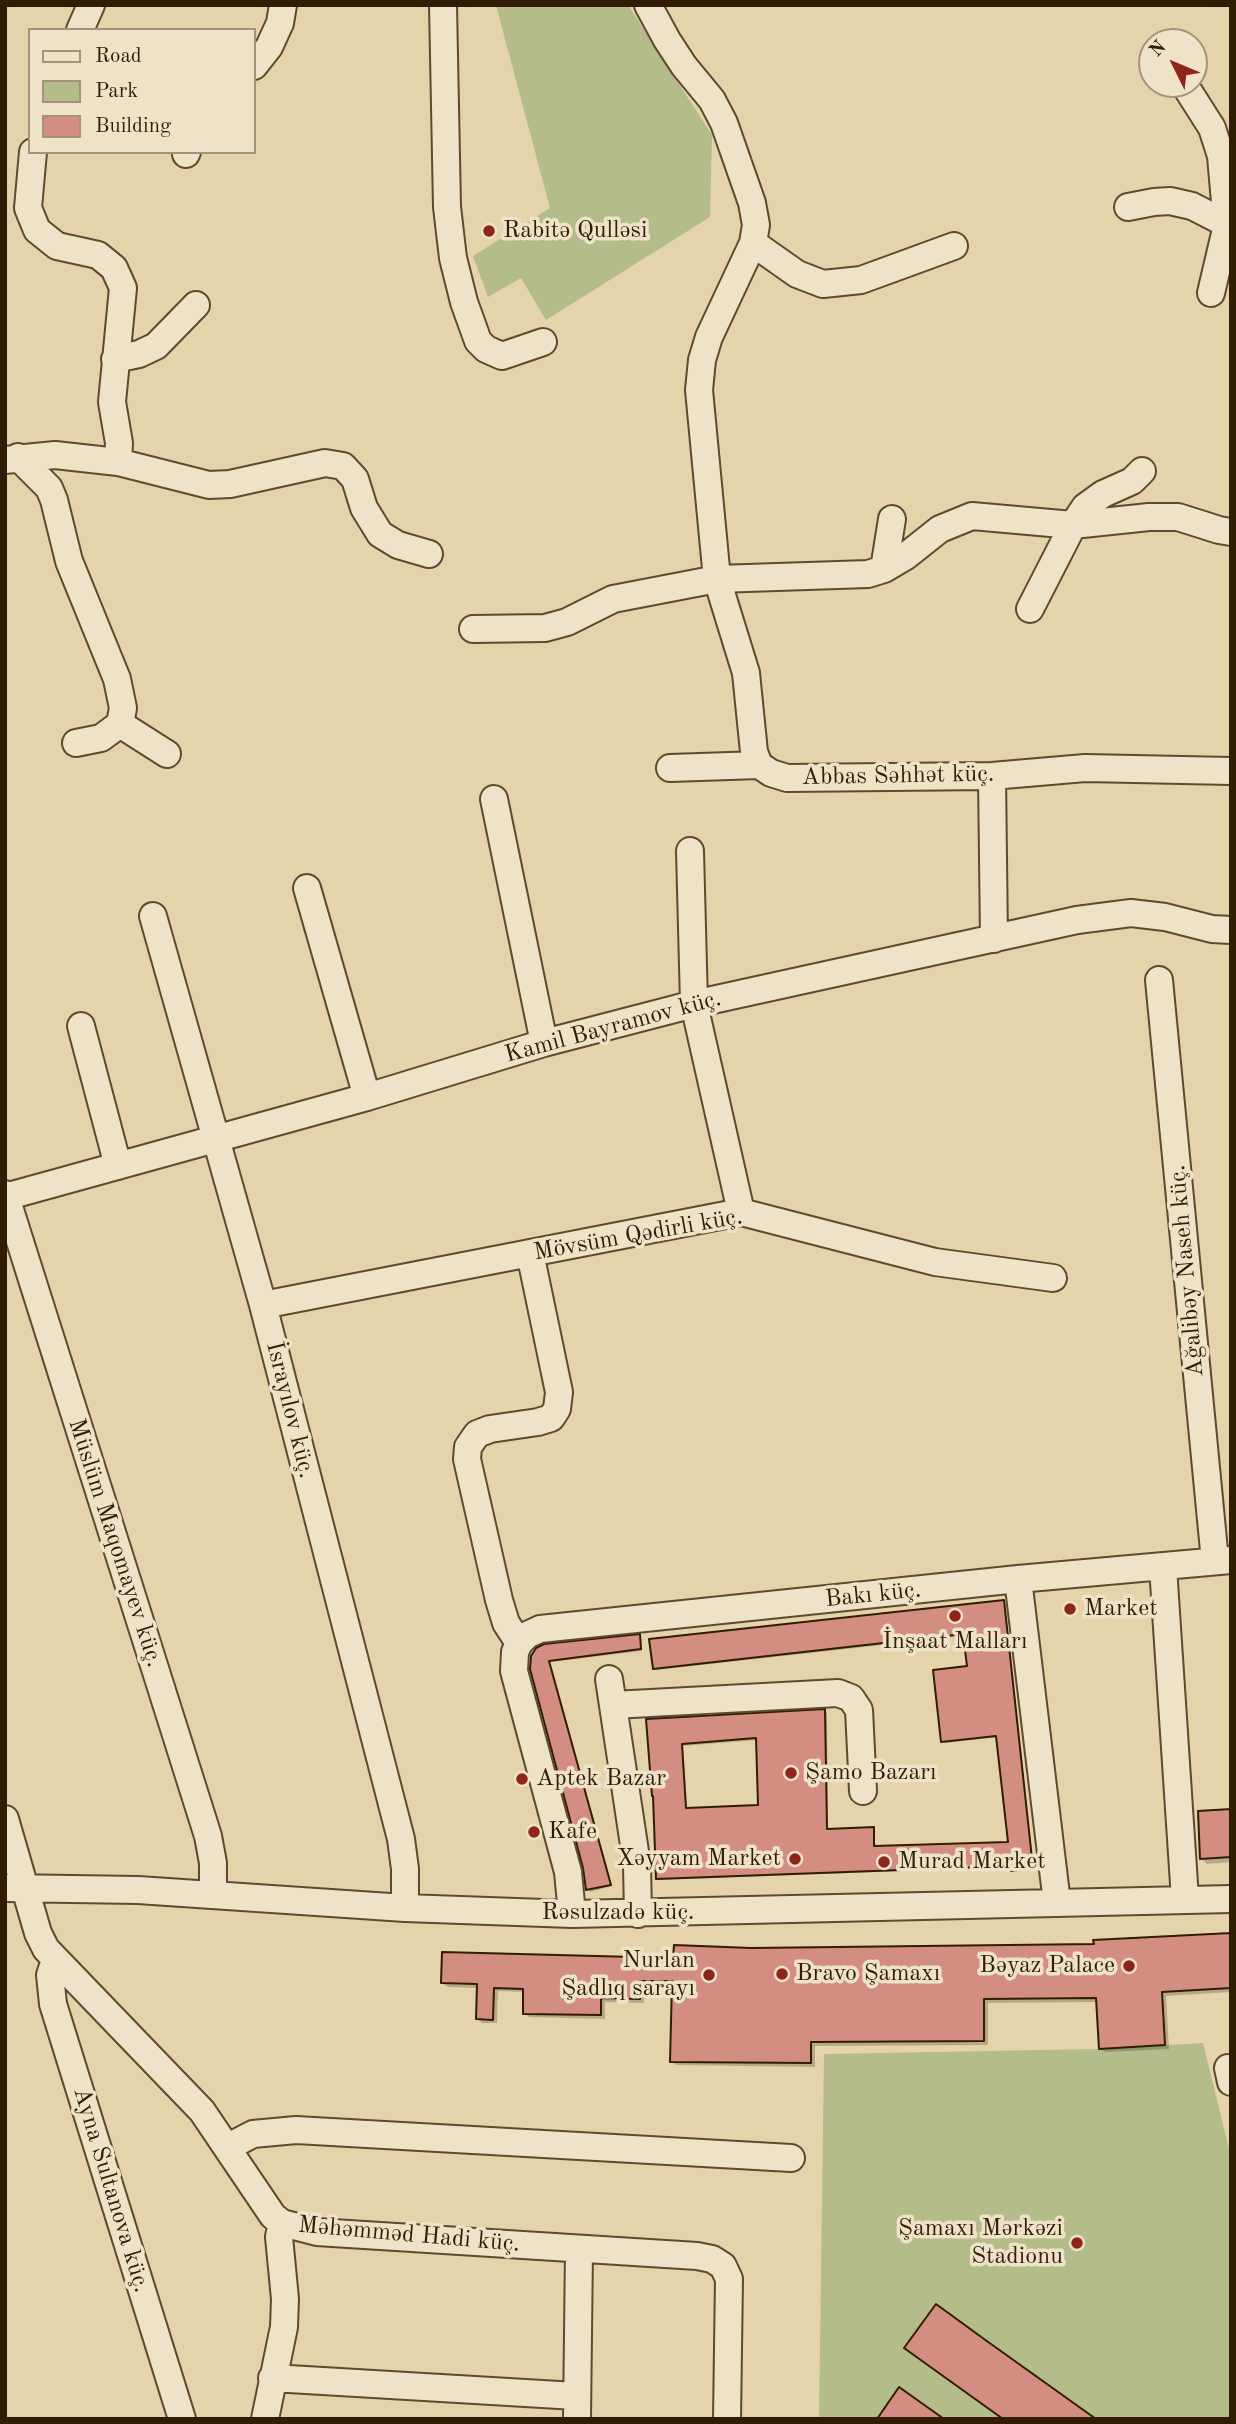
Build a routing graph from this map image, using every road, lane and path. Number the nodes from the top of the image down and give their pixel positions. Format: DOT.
graph roads {
  1 [pos="91,5"];
  2 [pos="283,5"];
  3 [pos="443,5"];
  4 [pos="648,5"];
  5 [pos="81,28"];
  6 [pos="256,63"];
  7 [pos="1193,98"];
  8 [pos="33,154"];
  9 [pos="1128,207"];
  10 [pos="1229,225"];
  11 [pos="753,243"];
  12 [pos="954,246"];
  13 [pos="1211,293"];
  14 [pos="196,305"];
  15 [pos="543,342"];
  16 [pos="115,359"];
  17 [pos="12,458"];
  18 [pos="118,462"];
  19 [pos="1142,471"];
  20 [pos="892,519"];
  21 [pos="1073,525"];
  22 [pos="1231,532"];
  23 [pos="429,554"];
  24 [pos="884,569"];
  25 [pos="717,579"];
  26 [pos="1030,609"];
  27 [pos="473,629"];
  28 [pos="120,723"];
  29 [pos="76,743"];
  30 [pos="167,754"];
  31 [pos="759,765"];
  32 [pos="670,768"];
  33 [pos="1231,771"];
  34 [pos="992,776"];
  35 [pos="494,799"];
  36 [pos="690,851"];
  37 [pos="307,888"];
  38 [pos="153,916"];
  39 [pos="1231,930"];
  40 [pos="994,939"];
  41 [pos="1159,980"];
  42 [pos="694,1004"];
  43 [pos="81,1026"];
  44 [pos="544,1043"];
  45 [pos="367,1097"];
  46 [pos="215,1138"];
  47 [pos="118,1166"];
  48 [pos="6,1196"];
  49 [pos="741,1212"];
  50 [pos="530,1253"];
  51 [pos="1053,1278"];
  52 [pos="263,1305"];
  53 [pos="1223,1560"];
  54 [pos="1163,1567"];
  55 [pos="1018,1580"];
  56 [pos="519,1643"];
  57 [pos="609,1679"];
  58 [pos="614,1705"];
  59 [pos="863,1791"];
  60 [pos="5,1819"];
  61 [pos="15,1888"];
  62 [pos="213,1894"];
  63 [pos="1185,1899"];
  64 [pos="1231,1899"];
  65 [pos="1057,1902"];
  66 [pos="405,1908"];
  67 [pos="572,1914"];
  68 [pos="638,1914"];
  69 [pos="55,1960"];
  70 [pos="228,2147"];
  71 [pos="791,2158"];
  72 [pos="282,2223"];
  73 [pos="579,2249"];
  74 [pos="272,2378"];
  75 [pos="576,2408"];
  76 [pos="182,2419"];
  77 [pos="265,2419"];
  78 [pos="727,2419"];
  1 -- 5 [label="street"];
  2 -- 6 [label="street"];
  3 -- 15 [label="street"];
  4 -- 11 [label="street"];
  7 -- 10 [label="street"];
  8 -- 16 [label="street"];
  9 -- 10 [label="street"];
  10 -- 13 [label="street"];
  11 -- 12 [label="street"];
  11 -- 25 [label="street"];
  14 -- 16 [label="street"];
  16 -- 18 [label="street"];
  17 -- 18 [label="street"];
  17 -- 28 [label="street"];
  18 -- 23 [label="street"];
  19 -- 21 [label="street"];
  20 -- 24 [label="street"];
  21 -- 22 [label="street"];
  21 -- 24 [label="street"];
  21 -- 26 [label="street"];
  24 -- 25 [label="street"];
  25 -- 27 [label="street"];
  25 -- 31 [label="street"];
  28 -- 29 [label="street"];
  28 -- 30 [label="street"];
  31 -- 32 [label="street"];
  31 -- 34 [label="street, Abbas Səhhət küç."];
  33 -- 34 [label="street, Abbas Səhhət küç."];
  34 -- 40 [label="street"];
  35 -- 44 [label="street"];
  36 -- 42 [label="street"];
  37 -- 45 [label="street"];
  38 -- 46 [label="street, İsrayılov küç."];
  39 -- 40 [label="street, Kamil Bayramov küç."];
  40 -- 42 [label="street, Kamil Bayramov küç."];
  41 -- 53 [label="street, Ağalibəy Naseh küç."];
  42 -- 44 [label="street, Kamil Bayramov küç."];
  42 -- 49 [label="street"];
  43 -- 47 [label="street"];
  44 -- 45 [label="street, Kamil Bayramov küç."];
  45 -- 46 [label="street, Kamil Bayramov küç."];
  46 -- 47 [label="street, Kamil Bayramov küç."];
  46 -- 52 [label="street, İsrayılov küç."];
  47 -- 48 [label="street, Kamil Bayramov küç."];
  48 -- 62 [label="street, Müslüm Maqomayev küç."];
  49 -- 50 [label="street, Mövsüm Qədirli küç."];
  49 -- 51 [label="street, Mövsüm Qədirli küç."];
  50 -- 52 [label="street, Mövsüm Qədirli küç."];
  50 -- 56 [label="street"];
  52 -- 66 [label="street, İsrayılov küç."];
  53 -- 54 [label="street, Bakı küç."];
  54 -- 55 [label="street, Bakı küç."];
  54 -- 63 [label="street"];
  55 -- 56 [label="street, Bakı küç."];
  55 -- 65 [label="street"];
  56 -- 67 [label="street"];
  57 -- 58 [label="street"];
  58 -- 59 [label="street"];
  58 -- 68 [label="street"];
  60 -- 61 [label="street"];
  61 -- 62 [label="street, Rəsulzadə küç."];
  61 -- 69 [label="street, Məhəmməd Hadi küç."];
  62 -- 66 [label="street, Rəsulzadə küç."];
  63 -- 64 [label="street, Rəsulzadə küç."];
  63 -- 65 [label="street, Rəsulzadə küç."];
  65 -- 68 [label="street, Rəsulzadə küç."];
  66 -- 67 [label="street, Rəsulzadə küç."];
  67 -- 68 [label="street, Rəsulzadə küç."];
  69 -- 70 [label="street, Məhəmməd Hadi küç."];
  69 -- 76 [label="street, Ayna Sultanova küç."];
  70 -- 71 [label="street"];
  70 -- 72 [label="street, Məhəmməd Hadi küç."];
  72 -- 73 [label="street, Məhəmməd Hadi küç."];
  72 -- 74 [label="street"];
  73 -- 75 [label="street"];
  73 -- 78 [label="street, Məhəmməd Hadi küç."];
  74 -- 75 [label="street"];
  74 -- 77 [label="street"];
}
